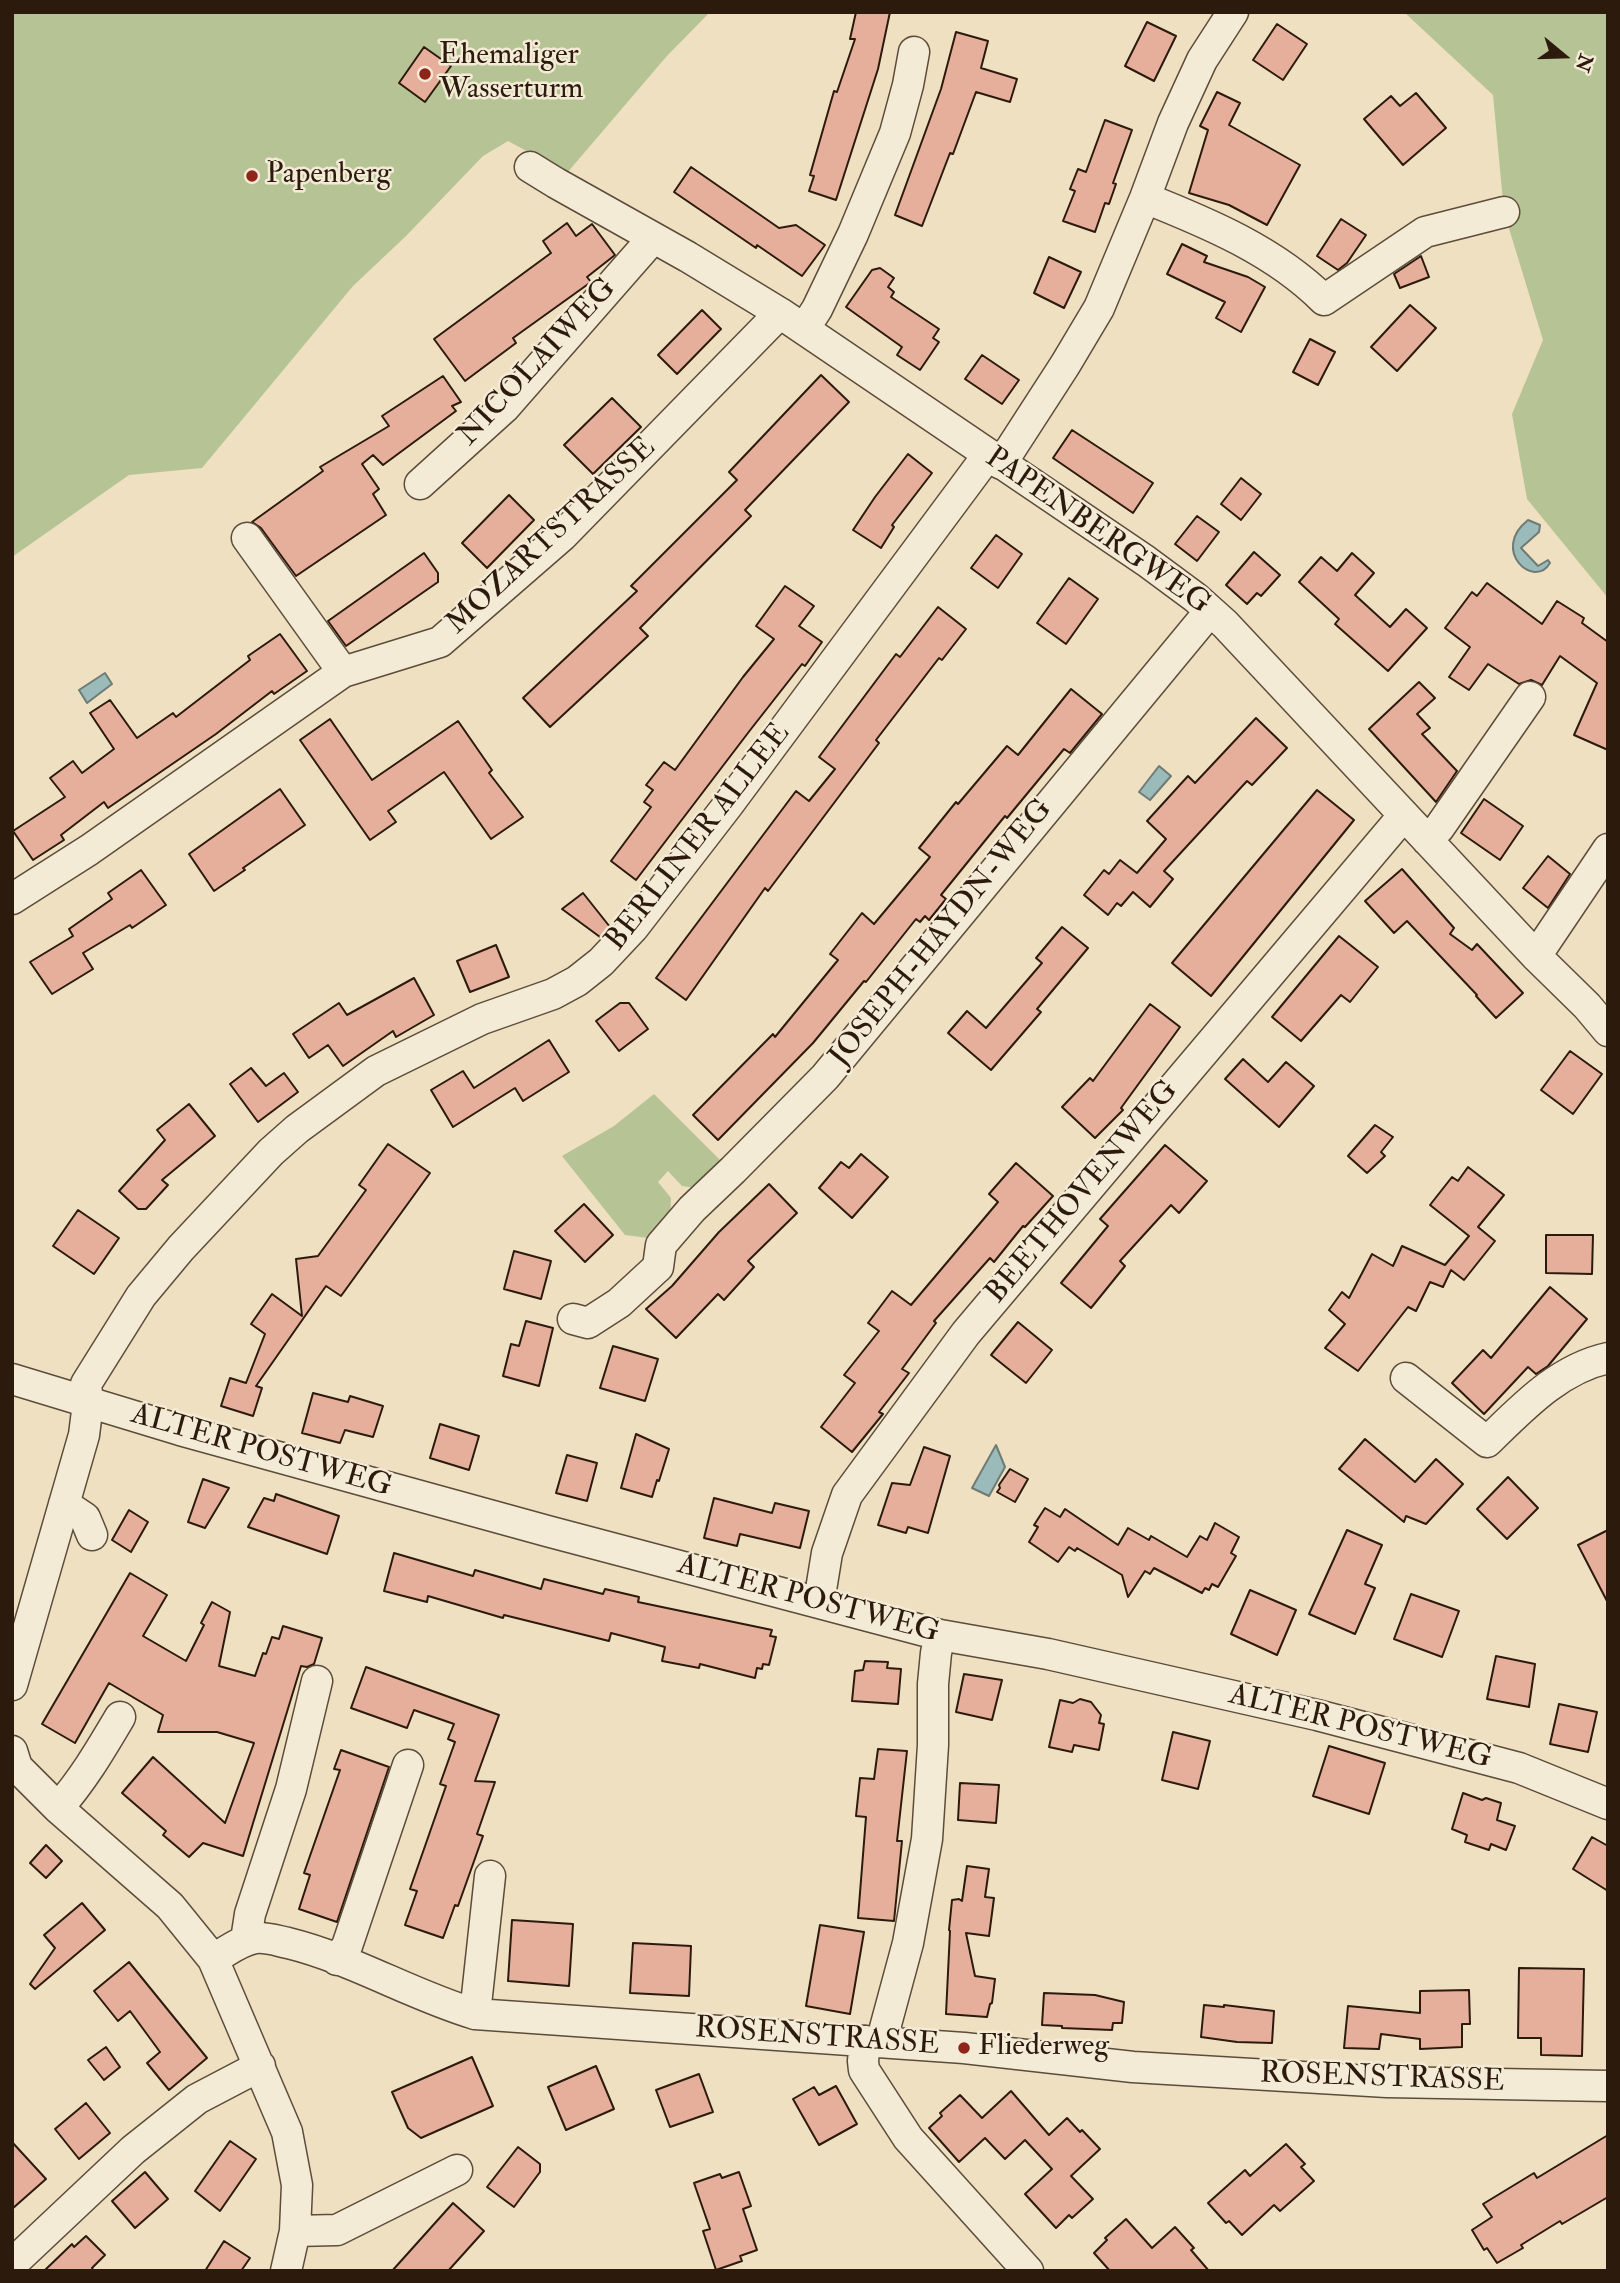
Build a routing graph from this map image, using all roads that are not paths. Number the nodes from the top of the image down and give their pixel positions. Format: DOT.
graph roads {
  1 [pos="1233,12"];
  2 [pos="914,52"];
  3 [pos="530,166"];
  4 [pos="1145,198"];
  5 [pos="1504,212"];
  6 [pos="653,238"];
  7 [pos="792,321"];
  8 [pos="994,459"];
  9 [pos="420,484"];
  10 [pos="247,538"];
  11 [pos="1209,611"];
  12 [pos="343,672"];
  13 [pos="1530,698"];
  14 [pos="1404,815"];
  15 [pos="1427,840"];
  16 [pos="1608,849"];
  17 [pos="12,899"];
  18 [pos="1536,956"];
  19 [pos="1608,1031"];
  20 [pos="573,1319"];
  21 [pos="1608,1358"];
  22 [pos="1406,1378"];
  23 [pos="12,1379"];
  24 [pos="88,1403"];
  25 [pos="64,1504"];
  26 [pos="92,1535"];
  27 [pos="819,1602"];
  28 [pos="940,1635"];
  29 [pos="317,1681"];
  30 [pos="12,1685"];
  31 [pos="120,1717"];
  32 [pos="14,1763"];
  33 [pos="408,1765"];
  34 [pos="1608,1804"];
  35 [pos="67,1825"];
  36 [pos="489,1876"];
  37 [pos="246,1940"];
  38 [pos="337,1960"];
  39 [pos="208,1969"];
  40 [pos="475,2014"];
  41 [pos="874,2042"];
  42 [pos="260,2066"];
  43 [pos="1608,2086"];
  44 [pos="457,2170"];
  45 [pos="289,2217"];
  46 [pos="12,2264"];
  47 [pos="286,2271"];
  48 [pos="1028,2271"];
  1 -- 4 [label="street, BERLINER ALLEE"];
  2 -- 7 [label="street, MOZARTSTRASSE"];
  3 -- 6 [label="street, PAPENBERGWEG"];
  4 -- 5 [label="street"];
  4 -- 8 [label="street, BERLINER ALLEE"];
  6 -- 7 [label="street, PAPENBERGWEG"];
  6 -- 9 [label="street, NICOLAIWEG"];
  7 -- 8 [label="street, PAPENBERGWEG"];
  7 -- 12 [label="street, MOZARTSTRASSE"];
  8 -- 11 [label="street, PAPENBERGWEG"];
  8 -- 24 [label="street, BERLINER ALLEE"];
  10 -- 12 [label="street"];
  11 -- 14 [label="street, PAPENBERGWEG"];
  11 -- 20 [label="street, JOSEPH-HAYDN-WEG"];
  12 -- 17 [label="street, MOZARTSTRASSE"];
  13 -- 15 [label="street"];
  14 -- 15 [label="street, PAPENBERGWEG"];
  14 -- 27 [label="street, BEETHOVENWEG"];
  15 -- 18 [label="street, PAPENBERGWEG"];
  16 -- 18 [label="street"];
  18 -- 19 [label="street, PAPENBERGWEG"];
  21 -- 22 [label="street"];
  23 -- 24 [label="street, ALTER POSTWEG"];
  24 -- 25 [label="street, BERLINER ALLEE"];
  24 -- 27 [label="street, ALTER POSTWEG"];
  25 -- 26 [label="street"];
  25 -- 30 [label="street, BERLINER ALLEE"];
  27 -- 28 [label="street, ALTER POSTWEG"];
  28 -- 34 [label="street, ALTER POSTWEG"];
  28 -- 41 [label="street"];
  29 -- 37 [label="street"];
  31 -- 35 [label="street"];
  32 -- 35 [label="street"];
  33 -- 38 [label="street"];
  35 -- 39 [label="street"];
  36 -- 40 [label="street"];
  37 -- 38 [label="street, ROSENSTRASSE"];
  37 -- 39 [label="street"];
  38 -- 40 [label="street, ROSENSTRASSE"];
  39 -- 42 [label="street"];
  40 -- 41 [label="street, ROSENSTRASSE"];
  41 -- 43 [label="street, ROSENSTRASSE"];
  41 -- 48 [label="street"];
  42 -- 45 [label="street"];
  42 -- 46 [label="street"];
  44 -- 45 [label="street"];
  45 -- 47 [label="street"];
}
